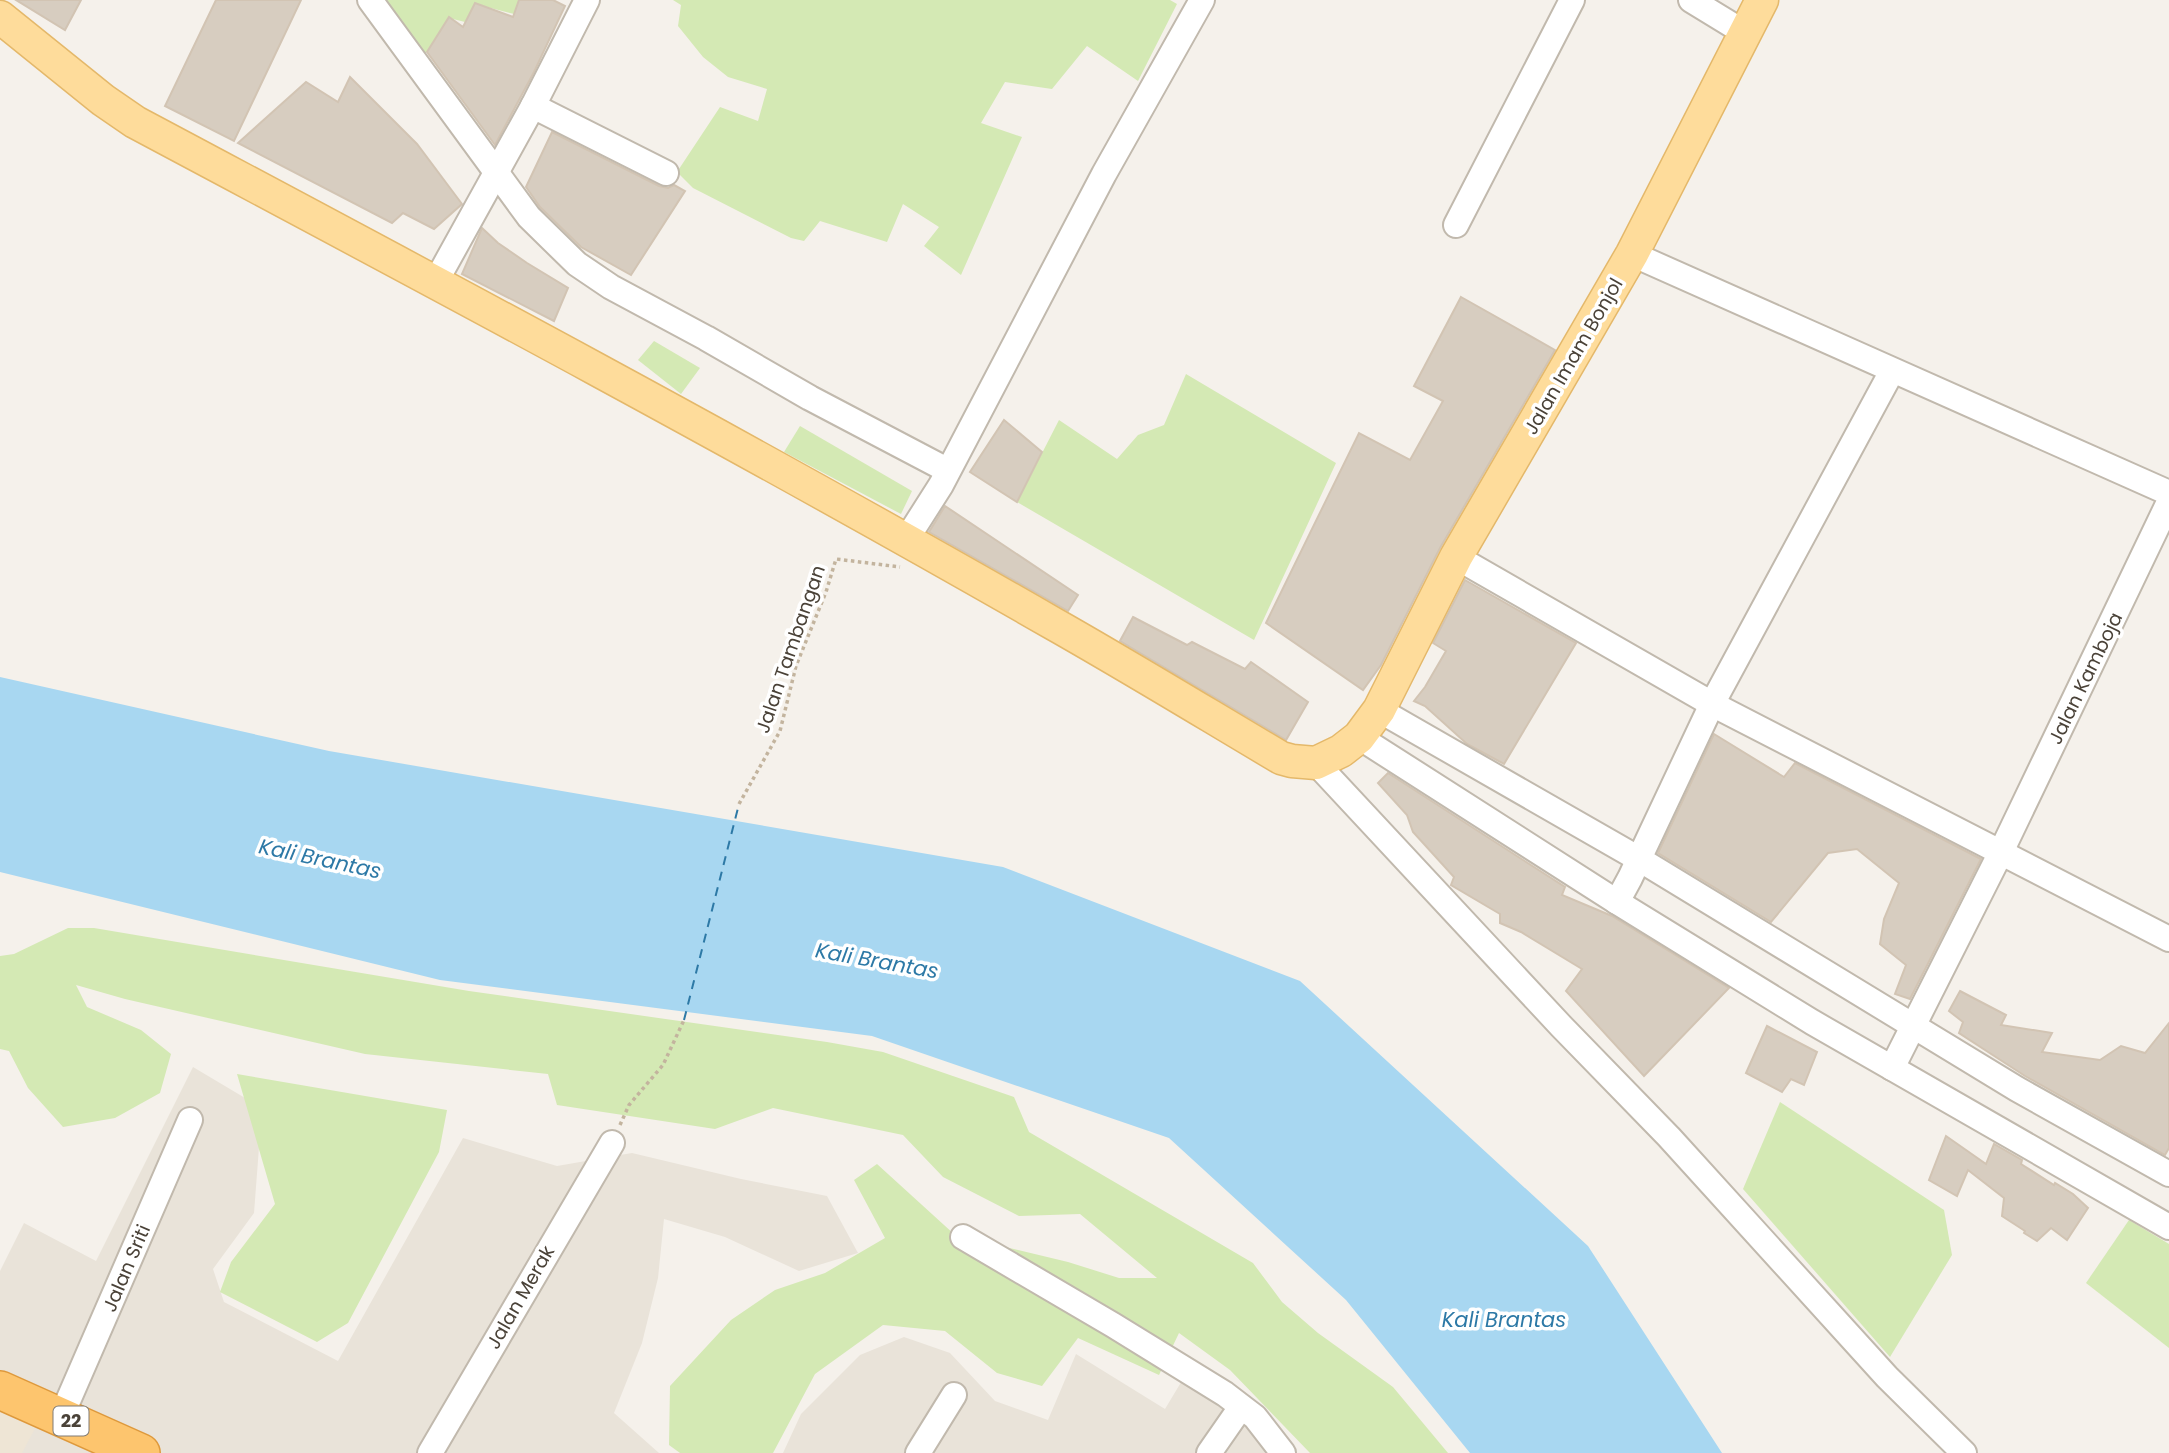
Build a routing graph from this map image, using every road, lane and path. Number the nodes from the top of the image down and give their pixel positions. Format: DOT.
graph roads {
  1 [pos="370,0"];
  2 [pos="587,0"];
  3 [pos="1202,0"];
  4 [pos="1572,0"];
  5 [pos="1691,0"];
  6 [pos="1762,0"];
  7 [pos="0,17"];
  8 [pos="1745,33"];
  9 [pos="533,106"];
  10 [pos="495,173"];
  11 [pos="666,173"];
  12 [pos="1456,225"];
  13 [pos="1632,254"];
  14 [pos="436,283"];
  15 [pos="1892,371"];
  16 [pos="939,486"];
  17 [pos="2169,494"];
  18 [pos="2169,502"];
  19 [pos="903,554"];
  20 [pos="1457,557"];
  21 [pos="1712,704"];
  22 [pos="1369,724"];
  23 [pos="1316,763"];
  24 [pos="738,803"];
  25 [pos="2000,854"];
  26 [pos="1635,869"];
  27 [pos="1617,902"];
  28 [pos="2169,939"];
  29 [pos="684,1020"];
  30 [pos="1915,1025"];
  31 [pos="1892,1068"];
  32 [pos="190,1120"];
  33 [pos="612,1143"];
  34 [pos="2169,1174"];
  35 [pos="2169,1227"];
  36 [pos="963,1237"];
  37 [pos="0,1390"];
  38 [pos="954,1395"];
  39 [pos="1241,1407"];
  40 [pos="61,1417"];
  41 [pos="124,1450"];
  42 [pos="429,1453"];
  43 [pos="918,1453"];
  44 [pos="1209,1453"];
  45 [pos="1283,1453"];
  46 [pos="1964,1453"];
  1 -- 10 [label="street"];
  2 -- 9 [label="street"];
  3 -- 16 [label="street"];
  4 -- 12 [label="street"];
  5 -- 8 [label="street"];
  6 -- 8 [label="main road, Jalan Imam Bonjol"];
  7 -- 14 [label="main road"];
  8 -- 13 [label="main road, Jalan Imam Bonjol"];
  9 -- 10 [label="street"];
  9 -- 11 [label="street"];
  10 -- 14 [label="street"];
  10 -- 16 [label="street"];
  13 -- 15 [label="street"];
  13 -- 20 [label="main road, Jalan Imam Bonjol"];
  14 -- 19 [label="main road"];
  15 -- 17 [label="street"];
  15 -- 21 [label="street"];
  16 -- 19 [label="street"];
  18 -- 25 [label="street, Jalan Kamboja"];
  19 -- 23 [label="main road"];
  19 -- 24 [label="path, Jalan Tambangan"];
  20 -- 21 [label="street"];
  20 -- 22 [label="main road, Jalan Imam Bonjol"];
  21 -- 25 [label="street"];
  21 -- 26 [label="street"];
  22 -- 23 [label="main road"];
  22 -- 26 [label="street"];
  22 -- 27 [label="street"];
  23 -- 46 [label="street"];
  25 -- 28 [label="street"];
  25 -- 30 [label="street, Jalan Kamboja"];
  26 -- 27 [label="street"];
  26 -- 30 [label="street"];
  27 -- 31 [label="street"];
  29 -- 33 [label="path"];
  30 -- 31 [label="street, Jalan Kamboja"];
  30 -- 34 [label="street"];
  31 -- 35 [label="street"];
  32 -- 40 [label="street, Jalan Sriti"];
  33 -- 42 [label="street, Jalan Merak"];
  36 -- 39 [label="street"];
  37 -- 40 [label="highway, 22"];
  38 -- 43 [label="street"];
  39 -- 44 [label="street"];
  39 -- 45 [label="street"];
  40 -- 41 [label="highway, 22"];
}
